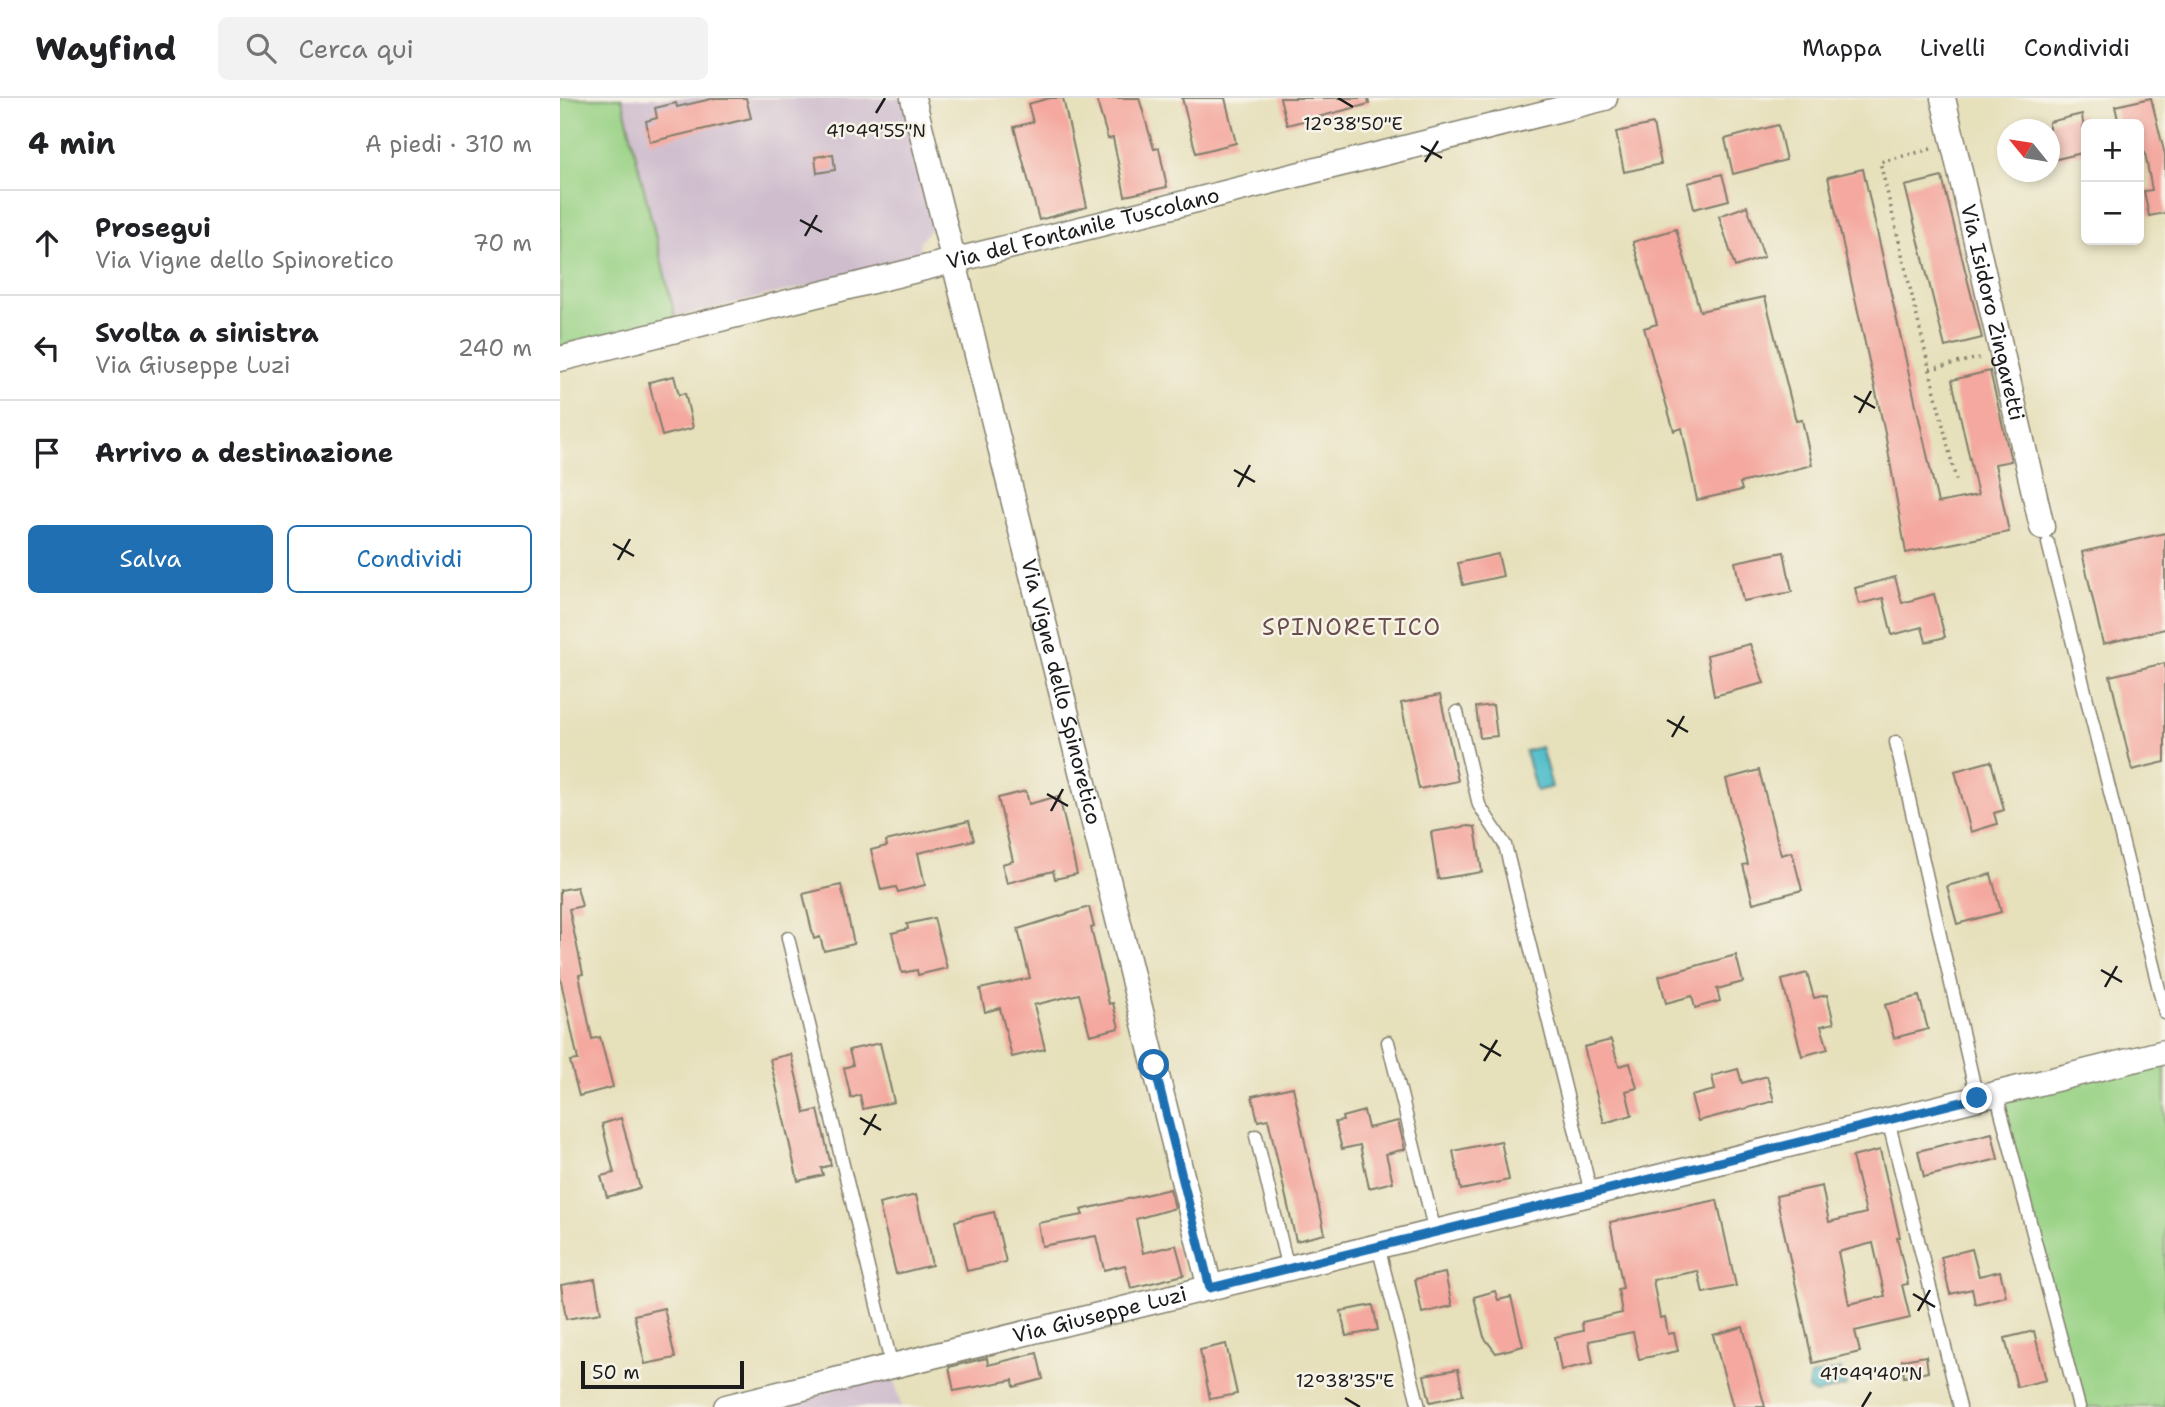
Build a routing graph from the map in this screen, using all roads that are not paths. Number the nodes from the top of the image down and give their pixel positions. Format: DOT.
graph roads {
  1 [pos="913,98"];
  2 [pos="1605,98"];
  3 [pos="1943,98"];
  4 [pos="952,262"];
  5 [pos="560,359"];
  6 [pos="2045,535"];
  7 [pos="1457,712"];
  8 [pos="1896,742"];
  9 [pos="788,937"];
  10 [pos="2165,1013"];
  11 [pos="1388,1042"];
  12 [pos="2165,1052"];
  13 [pos="1986,1096"];
  14 [pos="1888,1120"];
  15 [pos="1256,1136"];
  16 [pos="1591,1193"];
  17 [pos="1435,1232"];
  18 [pos="1378,1246"];
  19 [pos="1288,1269"];
  20 [pos="1210,1288"];
  21 [pos="892,1367"];
  22 [pos="726,1407"];
  23 [pos="1419,1407"];
  24 [pos="1960,1407"];
  25 [pos="2079,1407"];
  1 -- 4 [label="street, Via Vigne dello Spinoretico"];
  2 -- 4 [label="street, Via del Fontanile Tuscolano"];
  3 -- 6 [label="street, Via Isidoro Zingaretti"];
  4 -- 5 [label="street, Via del Fontanile Tuscolano"];
  4 -- 20 [label="street, Via Vigne dello Spinoretico"];
  6 -- 10 [label="lane"];
  7 -- 16 [label="lane"];
  8 -- 13 [label="lane"];
  9 -- 21 [label="lane"];
  11 -- 17 [label="lane"];
  12 -- 13 [label="street, Via Giuseppe Luzi"];
  13 -- 14 [label="street, Via Giuseppe Luzi"];
  13 -- 25 [label="lane"];
  14 -- 16 [label="street, Via Giuseppe Luzi"];
  14 -- 24 [label="lane"];
  15 -- 19 [label="lane"];
  16 -- 17 [label="street, Via Giuseppe Luzi"];
  17 -- 18 [label="street, Via Giuseppe Luzi"];
  18 -- 19 [label="street, Via Giuseppe Luzi"];
  18 -- 23 [label="lane"];
  19 -- 20 [label="street, Via Giuseppe Luzi"];
  20 -- 21 [label="street, Via Giuseppe Luzi"];
  21 -- 22 [label="street, Via Giuseppe Luzi"];
}
